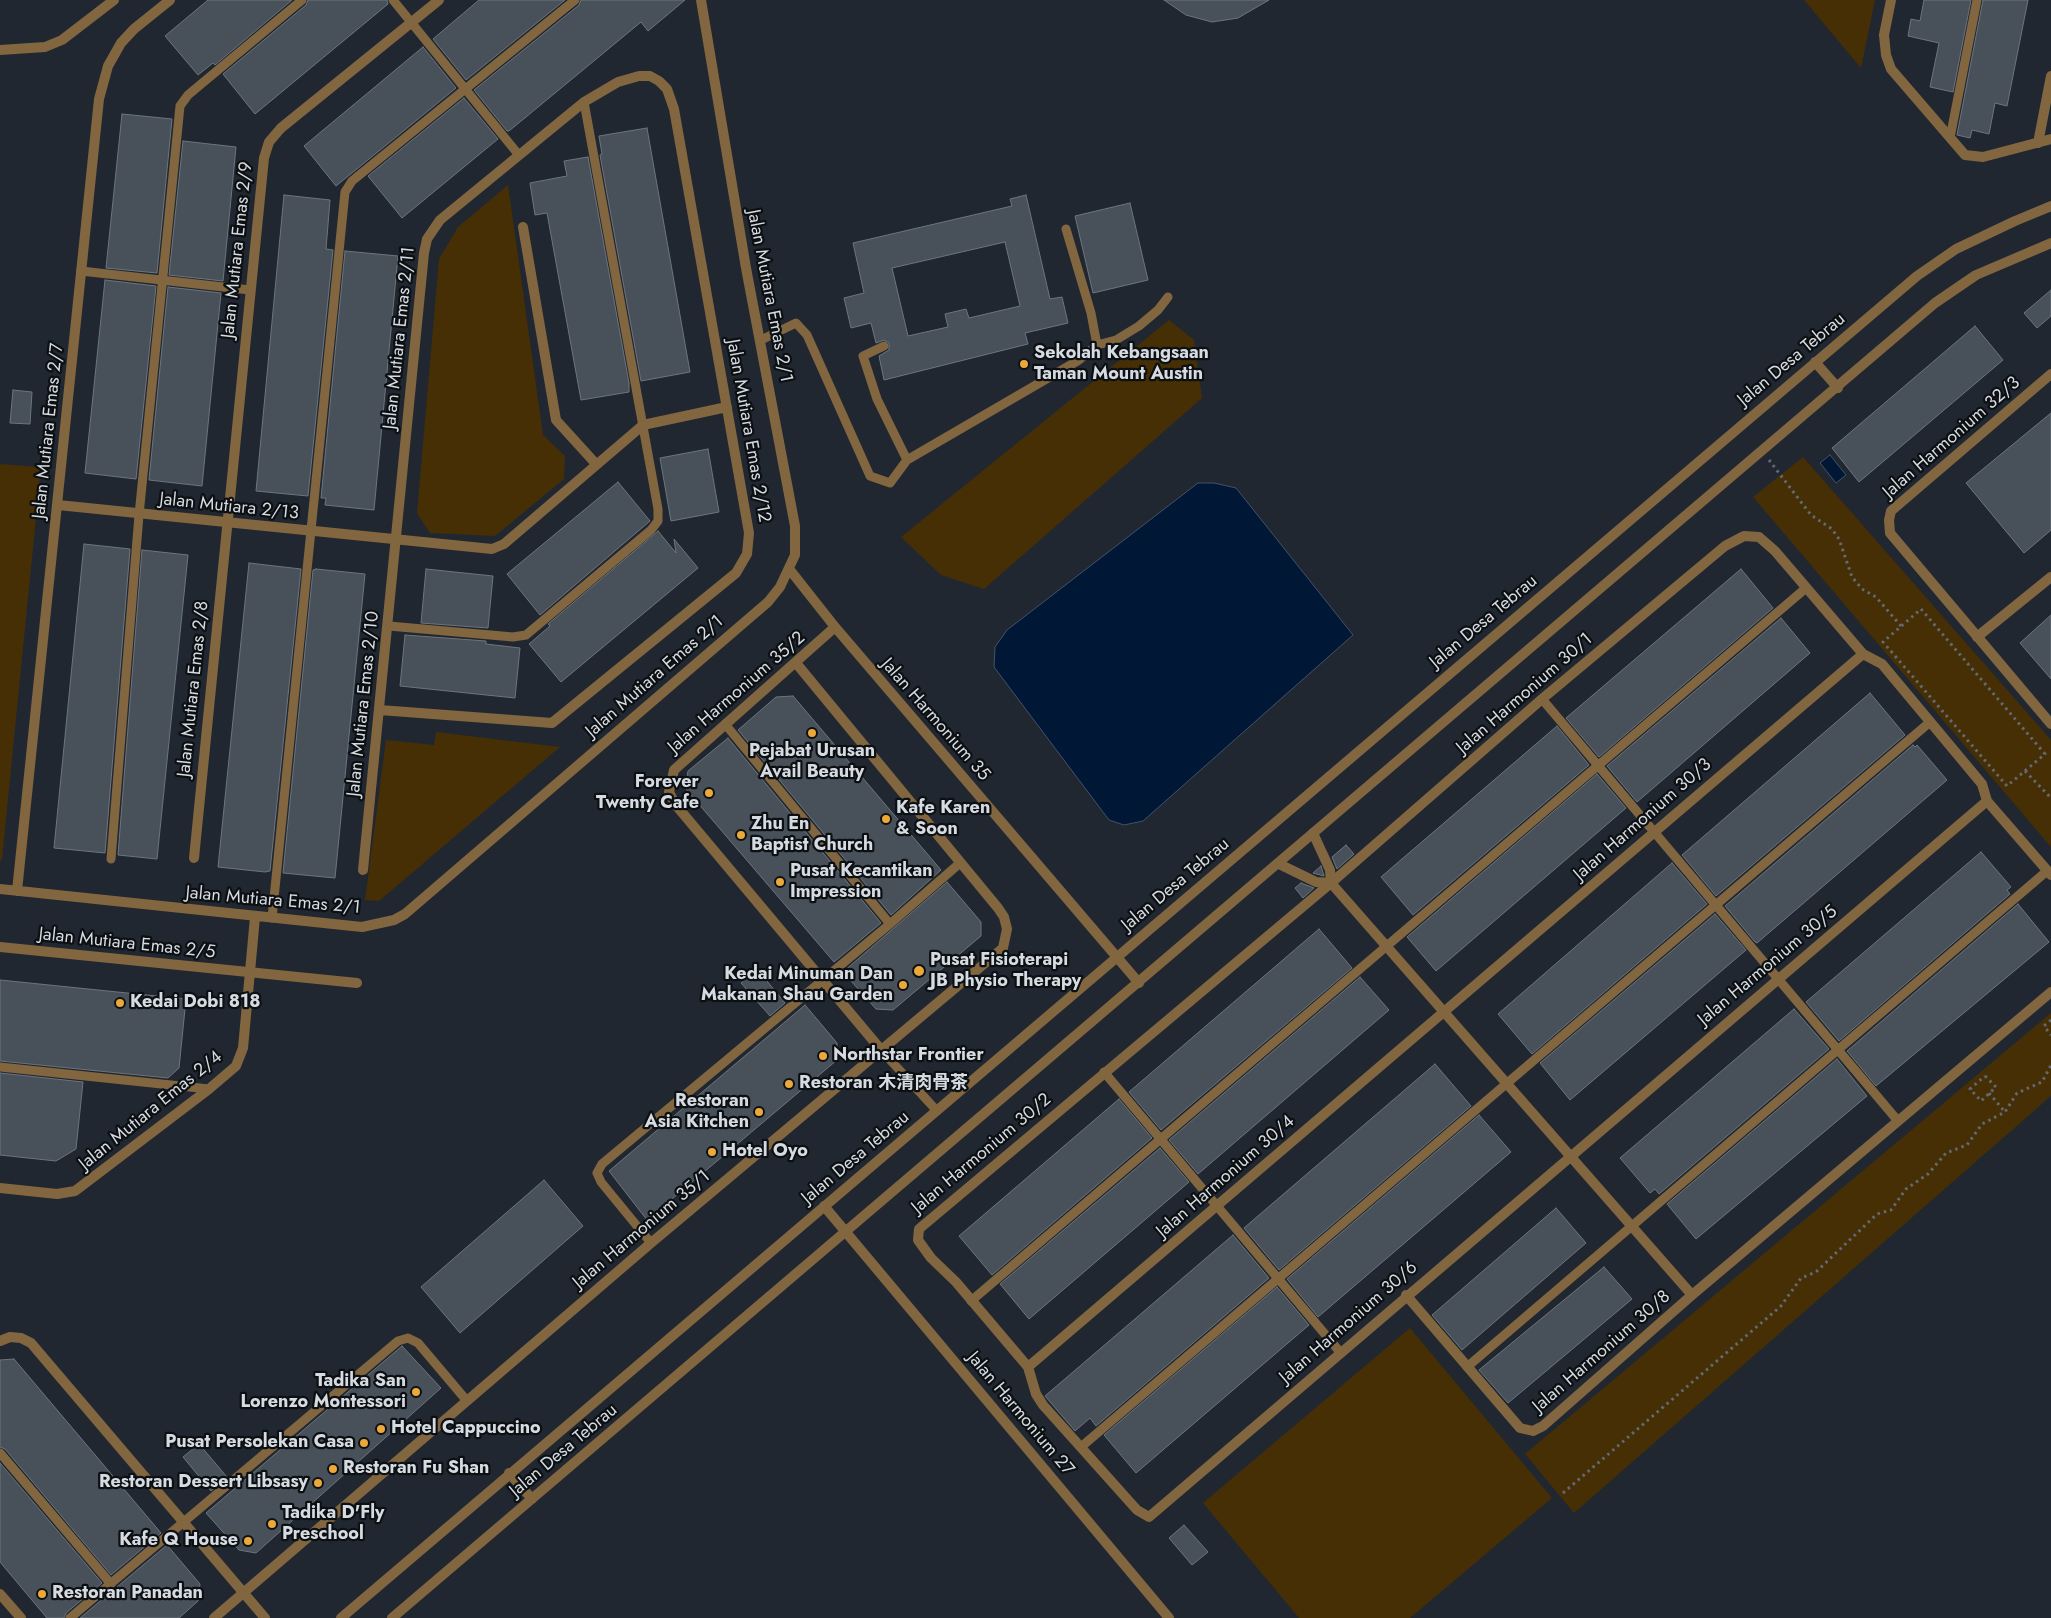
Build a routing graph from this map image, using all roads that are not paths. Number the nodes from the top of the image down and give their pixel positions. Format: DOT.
graph roads {
  1 [pos="114,0"];
  2 [pos="170,0"];
  3 [pos="302,0"];
  4 [pos="393,0"];
  5 [pos="439,0"];
  6 [pos="575,0"];
  7 [pos="701,0"];
  8 [pos="1891,0"];
  9 [pos="1978,0"];
  10 [pos="411,22"];
  11 [pos="0,50"];
  12 [pos="650,76"];
  13 [pos="2051,76"];
  14 [pos="466,90"];
  15 [pos="584,102"];
  16 [pos="1950,138"];
  17 [pos="2051,139"];
  18 [pos="2038,143"];
  19 [pos="518,154"];
  20 [pos="2051,206"];
  21 [pos="523,227"];
  22 [pos="1066,229"];
  23 [pos="2051,243"];
  24 [pos="82,271"];
  25 [pos="163,282"];
  26 [pos="250,290"];
  27 [pos="1168,297"];
  28 [pos="761,340"];
  29 [pos="884,346"];
  30 [pos="1097,346"];
  31 [pos="1815,362"];
  32 [pos="2051,374"];
  33 [pos="1838,388"];
  34 [pos="727,407"];
  35 [pos="643,425"];
  36 [pos="907,460"];
  37 [pos="596,464"];
  38 [pos="58,505"];
  39 [pos="139,515"];
  40 [pos="226,523"];
  41 [pos="312,532"];
  42 [pos="396,541"];
  43 [pos="790,570"];
  44 [pos="2051,577"];
  45 [pos="1806,588"];
  46 [pos="389,626"];
  47 [pos="835,627"];
  48 [pos="1977,637"];
  49 [pos="1863,654"];
  50 [pos="796,663"];
  51 [pos="1542,699"];
  52 [pos="380,710"];
  53 [pos="1930,722"];
  54 [pos="725,724"];
  55 [pos="2051,724"];
  56 [pos="1598,766"];
  57 [pos="1987,801"];
  58 [pos="1654,832"];
  59 [pos="1312,833"];
  60 [pos="194,858"];
  61 [pos="111,859"];
  62 [pos="960,863"];
  63 [pos="1279,864"];
  64 [pos="363,870"];
  65 [pos="2049,873"];
  66 [pos="1331,882"];
  67 [pos="0,889"];
  68 [pos="18,891"];
  69 [pos="1716,905"];
  70 [pos="255,917"];
  71 [pos="272,918"];
  72 [pos="890,924"];
  73 [pos="1387,946"];
  74 [pos="0,947"];
  75 [pos="1117,957"];
  76 [pos="251,973"];
  77 [pos="1778,978"];
  78 [pos="823,979"];
  79 [pos="357,983"];
  80 [pos="1139,983"];
  81 [pos="2051,992"];
  82 [pos="1444,1011"];
  83 [pos="1838,1050"];
  84 [pos="882,1051"];
  85 [pos="0,1068"];
  86 [pos="1104,1072"];
  87 [pos="1507,1083"];
  88 [pos="209,1089"];
  89 [pos="937,1110"];
  90 [pos="1898,1121"];
  91 [pos="1160,1140"];
  92 [pos="1571,1156"];
  93 [pos="0,1188"];
  94 [pos="824,1206"];
  95 [pos="1217,1206"];
  96 [pos="1632,1226"];
  97 [pos="846,1232"];
  98 [pos="651,1243"];
  99 [pos="1278,1279"];
  100 [pos="1406,1295"];
  101 [pos="1692,1295"];
  102 [pos="971,1301"];
  103 [pos="0,1341"];
  104 [pos="1340,1352"];
  105 [pos="1028,1367"];
  106 [pos="1467,1367"];
  107 [pos="467,1401"];
  108 [pos="1081,1447"];
  109 [pos="0,1453"];
  110 [pos="509,1473"];
  111 [pos="532,1499"];
  112 [pos="1149,1516"];
  113 [pos="184,1522"];
  114 [pos="112,1584"];
  115 [pos="244,1592"];
  116 [pos="0,1594"];
  117 [pos="21,1618"];
  118 [pos="70,1618"];
  119 [pos="214,1618"];
  120 [pos="265,1618"];
  121 [pos="341,1618"];
  122 [pos="392,1618"];
  123 [pos="1169,1618"];
  1 -- 11 [label="street"];
  2 -- 24 [label="street, Jalan Mutiara Emas 2/7"];
  3 -- 25 [label="lane"];
  4 -- 10 [label="lane"];
  5 -- 10 [label="street, Jalan Mutiara Emas 2/9"];
  6 -- 14 [label="lane"];
  7 -- 28 [label="street, Jalan Mutiara Emas 2/1"];
  8 -- 16 [label="street"];
  9 -- 16 [label="lane"];
  10 -- 14 [label="lane"];
  10 -- 26 [label="street, Jalan Mutiara Emas 2/9"];
  12 -- 15 [label="street, Jalan Mutiara Emas 2/11"];
  12 -- 34 [label="street, Jalan Mutiara Emas 2/12"];
  13 -- 18 [label="street"];
  14 -- 19 [label="lane"];
  14 -- 41 [label="lane"];
  15 -- 19 [label="street, Jalan Mutiara Emas 2/11"];
  15 -- 35 [label="lane"];
  16 -- 18 [label="street"];
  17 -- 18 [label="street"];
  19 -- 42 [label="street, Jalan Mutiara Emas 2/11"];
  20 -- 31 [label="street, Jalan Desa Tebrau"];
  21 -- 37 [label="street"];
  22 -- 30 [label="lane"];
  23 -- 33 [label="street, Jalan Desa Tebrau"];
  24 -- 25 [label="lane"];
  24 -- 38 [label="street, Jalan Mutiara Emas 2/7"];
  25 -- 26 [label="lane"];
  25 -- 39 [label="lane"];
  26 -- 40 [label="street, Jalan Mutiara Emas 2/9"];
  27 -- 30 [label="lane"];
  28 -- 36 [label="lane"];
  28 -- 43 [label="street, Jalan Mutiara Emas 2/1"];
  29 -- 36 [label="lane"];
  30 -- 36 [label="lane"];
  31 -- 33 [label="street"];
  31 -- 75 [label="street, Jalan Desa Tebrau"];
  32 -- 48 [label="street, Jalan Harmonium 32/3"];
  33 -- 59 [label="street, Jalan Desa Tebrau"];
  34 -- 35 [label="street"];
  34 -- 52 [label="street, Jalan Mutiara Emas 2/12"];
  35 -- 37 [label="street, Jalan Mutiara 2/13"];
  35 -- 46 [label="lane"];
  37 -- 42 [label="street, Jalan Mutiara 2/13"];
  38 -- 39 [label="street, Jalan Mutiara 2/13"];
  38 -- 68 [label="street, Jalan Mutiara Emas 2/7"];
  39 -- 40 [label="street, Jalan Mutiara 2/13"];
  39 -- 61 [label="lane"];
  40 -- 41 [label="street, Jalan Mutiara 2/13"];
  40 -- 60 [label="street, Jalan Mutiara Emas 2/8"];
  41 -- 42 [label="street, Jalan Mutiara 2/13"];
  41 -- 71 [label="lane"];
  42 -- 46 [label="street, Jalan Mutiara Emas 2/10"];
  43 -- 47 [label="street, Jalan Harmonium 35"];
  43 -- 71 [label="street, Jalan Mutiara Emas 2/1"];
  44 -- 48 [label="street"];
  45 -- 49 [label="street"];
  45 -- 51 [label="street, Jalan Harmonium 30/1"];
  45 -- 56 [label="lane"];
  46 -- 52 [label="street, Jalan Mutiara Emas 2/10"];
  47 -- 50 [label="street, Jalan Harmonium 35/2"];
  47 -- 75 [label="street, Jalan Harmonium 35"];
  48 -- 55 [label="street"];
  49 -- 53 [label="street"];
  49 -- 58 [label="street, Jalan Harmonium 30/3"];
  50 -- 54 [label="street, Jalan Harmonium 35/2"];
  50 -- 62 [label="street, Jalan Harmonium 35/1"];
  51 -- 56 [label="lane"];
  51 -- 66 [label="street, Jalan Harmonium 30/1"];
  52 -- 64 [label="street, Jalan Mutiara Emas 2/10"];
  53 -- 57 [label="street"];
  53 -- 69 [label="lane"];
  54 -- 72 [label="lane"];
  54 -- 78 [label="street, Jalan Harmonium 35/2"];
  56 -- 58 [label="lane"];
  56 -- 73 [label="lane"];
  57 -- 65 [label="street"];
  57 -- 77 [label="street, Jalan Harmonium 30/5"];
  58 -- 69 [label="lane"];
  58 -- 82 [label="street, Jalan Harmonium 30/3"];
  59 -- 63 [label="street, Jalan Desa Tebrau"];
  59 -- 66 [label="street"];
  62 -- 72 [label="lane"];
  62 -- 84 [label="street, Jalan Harmonium 35/1"];
  63 -- 66 [label="street"];
  63 -- 80 [label="street, Jalan Desa Tebrau"];
  65 -- 83 [label="lane"];
  66 -- 73 [label="street"];
  66 -- 86 [label="street, Jalan Harmonium 30/2"];
  67 -- 68 [label="street, Jalan Mutiara Emas 2/1"];
  68 -- 70 [label="street, Jalan Mutiara Emas 2/1"];
  69 -- 77 [label="lane"];
  69 -- 87 [label="lane"];
  70 -- 71 [label="street, Jalan Mutiara Emas 2/1"];
  70 -- 76 [label="street, Jalan Mutiara Emas 2/4"];
  72 -- 78 [label="lane"];
  73 -- 82 [label="street"];
  73 -- 91 [label="lane"];
  74 -- 76 [label="street, Jalan Mutiara Emas 2/5"];
  75 -- 80 [label="street, Jalan Harmonium 35"];
  75 -- 89 [label="street, Jalan Desa Tebrau"];
  76 -- 79 [label="street, Jalan Mutiara Emas 2/5"];
  76 -- 88 [label="street, Jalan Mutiara Emas 2/4"];
  77 -- 83 [label="lane"];
  77 -- 92 [label="street, Jalan Harmonium 30/5"];
  78 -- 84 [label="street, Jalan Harmonium 35/2"];
  78 -- 98 [label="lane"];
  80 -- 97 [label="street, Jalan Desa Tebrau"];
  81 -- 90 [label="street, Jalan Harmonium 30/8"];
  82 -- 87 [label="street"];
  82 -- 95 [label="street, Jalan Harmonium 30/4"];
  83 -- 90 [label="lane"];
  83 -- 96 [label="lane"];
  84 -- 89 [label="lane, Jalan Harmonium 35/2"];
  84 -- 98 [label="street, Jalan Harmonium 35/1"];
  85 -- 88 [label="lane"];
  86 -- 91 [label="lane"];
  86 -- 102 [label="street, Jalan Harmonium 30/2"];
  87 -- 92 [label="street"];
  87 -- 99 [label="lane"];
  88 -- 93 [label="street, Jalan Mutiara Emas 2/4"];
  89 -- 94 [label="street, Jalan Desa Tebrau"];
  90 -- 101 [label="street, Jalan Harmonium 30/8"];
  91 -- 95 [label="lane"];
  91 -- 102 [label="lane"];
  92 -- 96 [label="street"];
  92 -- 100 [label="street, Jalan Harmonium 30/6"];
  94 -- 97 [label="street, Jalan Harmonium 27"];
  94 -- 110 [label="street, Jalan Desa Tebrau"];
  95 -- 99 [label="lane"];
  95 -- 105 [label="street, Jalan Harmonium 30/4"];
  96 -- 101 [label="street"];
  96 -- 106 [label="lane"];
  97 -- 111 [label="street, Jalan Desa Tebrau"];
  97 -- 123 [label="street, Jalan Harmonium 27"];
  98 -- 107 [label="street, Jalan Harmonium 35/1"];
  99 -- 104 [label="lane"];
  99 -- 108 [label="lane"];
  100 -- 104 [label="street, Jalan Harmonium 30/6"];
  100 -- 106 [label="street"];
  101 -- 106 [label="street, Jalan Harmonium 30/8"];
  102 -- 105 [label="street, Jalan Harmonium 30/2"];
  103 -- 113 [label="street"];
  104 -- 112 [label="street, Jalan Harmonium 30/6"];
  105 -- 108 [label="street, Jalan Harmonium 30/2"];
  107 -- 113 [label="lane"];
  107 -- 115 [label="street, Jalan Harmonium 35/1"];
  108 -- 112 [label="street, Jalan Harmonium 30/2"];
  109 -- 114 [label="lane"];
  110 -- 111 [label="street"];
  110 -- 121 [label="street, Jalan Desa Tebrau"];
  111 -- 122 [label="street, Jalan Desa Tebrau"];
  113 -- 114 [label="lane"];
  113 -- 115 [label="street"];
  114 -- 118 [label="lane"];
  115 -- 119 [label="street, Jalan Harmonium 35/1"];
  115 -- 120 [label="street"];
  116 -- 117 [label="street"];
}
